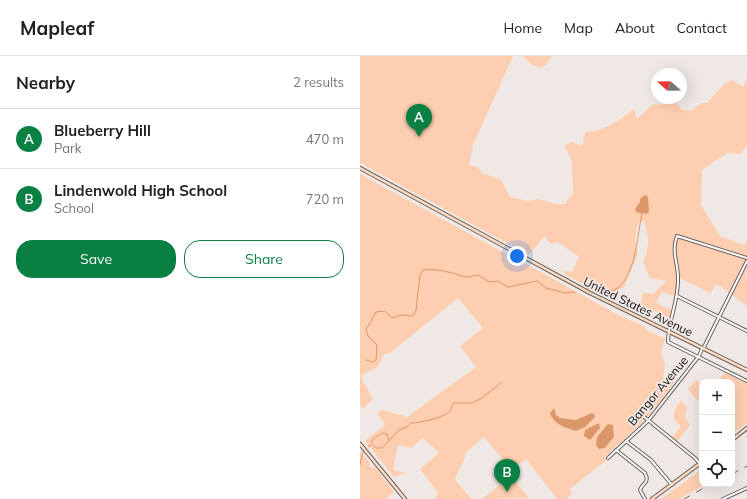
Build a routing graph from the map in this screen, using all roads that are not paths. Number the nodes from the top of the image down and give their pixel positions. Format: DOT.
graph roads {
  1 [pos="360,168"];
  2 [pos="747,258"];
  3 [pos="747,261"];
  4 [pos="676,296"];
  5 [pos="719,317"];
  6 [pos="747,331"];
  7 [pos="668,332"];
  8 [pos="703,349"];
  9 [pos="699,356"];
  10 [pos="747,370"];
  11 [pos="747,381"];
  12 [pos="638,412"];
  13 [pos="648,421"];
  14 [pos="747,428"];
  15 [pos="735,438"];
  16 [pos="626,441"];
  17 [pos="360,444"];
  18 [pos="616,450"];
  19 [pos="608,458"];
  20 [pos="699,461"];
  21 [pos="699,464"];
  22 [pos="672,484"];
  23 [pos="747,488"];
  24 [pos="728,498"];
  25 [pos="405,499"];
  26 [pos="645,499"];
  27 [pos="652,499"];
  28 [pos="723,499"];
  1 -- 7 [label="street, United States Avenue"];
  2 -- 4 [label="street"];
  3 -- 5 [label="street, Bangor Avenue"];
  4 -- 5 [label="street"];
  4 -- 7 [label="street"];
  5 -- 6 [label="street"];
  5 -- 8 [label="street, Bangor Avenue"];
  7 -- 8 [label="street, United States Avenue"];
  7 -- 9 [label="street, United States Avenue"];
  8 -- 9 [label="street, Bangor Avenue"];
  8 -- 10 [label="street, United States Avenue"];
  9 -- 11 [label="street, United States Avenue"];
  9 -- 13 [label="street, Bangor Avenue"];
  12 -- 13 [label="street"];
  13 -- 16 [label="street, Bangor Avenue"];
  13 -- 20 [label="street"];
  14 -- 15 [label="street"];
  16 -- 18 [label="street, Bangor Avenue"];
  16 -- 22 [label="street"];
  17 -- 25 [label="street"];
  18 -- 19 [label="street, Bangor Avenue"];
  18 -- 26 [label="street"];
  21 -- 22 [label="street"];
  22 -- 27 [label="street"];
  23 -- 24 [label="street"];
  24 -- 28 [label="street"];
}
